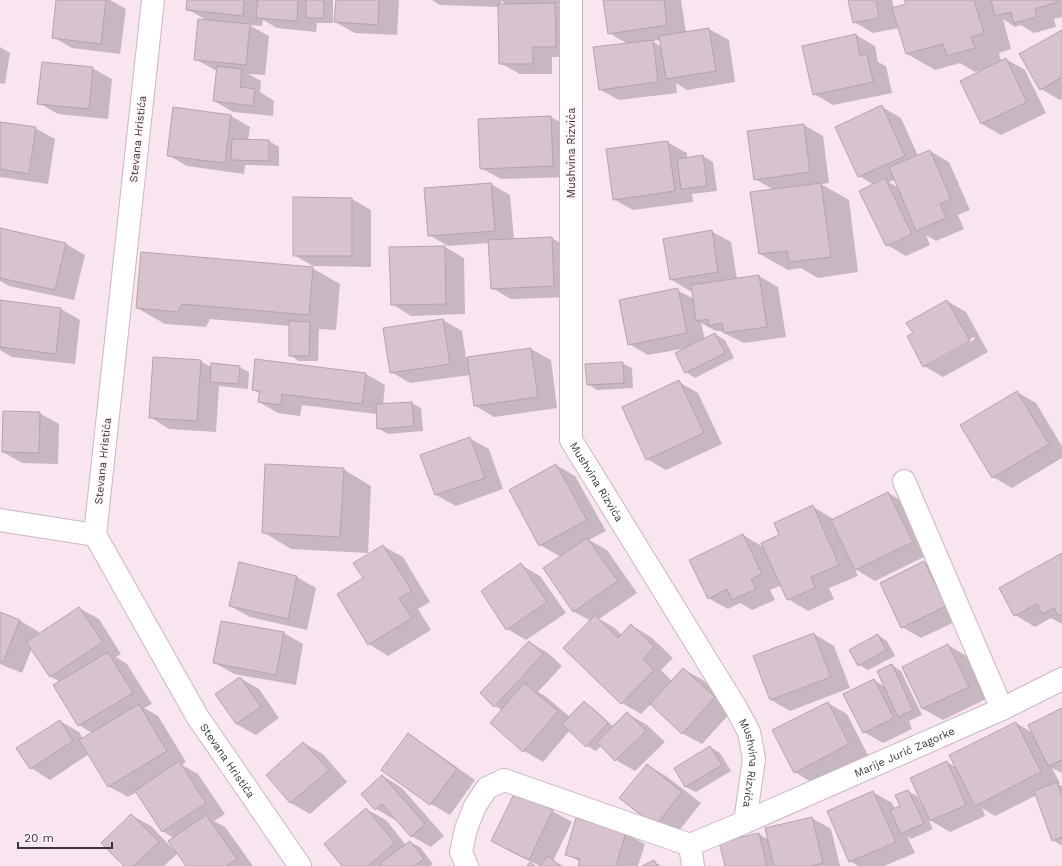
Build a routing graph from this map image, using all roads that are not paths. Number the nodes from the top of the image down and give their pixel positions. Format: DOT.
graph roads {
  1 [pos="153,0"];
  2 [pos="571,0"];
  3 [pos="904,481"];
  4 [pos="0,520"];
  5 [pos="95,535"];
  6 [pos="1062,679"];
  7 [pos="1002,709"];
  8 [pos="745,822"];
  9 [pos="692,856"];
  10 [pos="300,866"];
  11 [pos="467,866"];
  1 -- 5 [label="street, Stevana Hristića"];
  2 -- 8 [label="street, Mushvina Rizvića"];
  3 -- 7 [label="street"];
  4 -- 5 [label="street"];
  5 -- 10 [label="street, Stevana Hristića"];
  6 -- 7 [label="street, Marije Jurić Zagorke"];
  7 -- 8 [label="street, Marije Jurić Zagorke"];
  8 -- 9 [label="street, Mushvina Rizvića"];
  9 -- 11 [label="street"];
}
